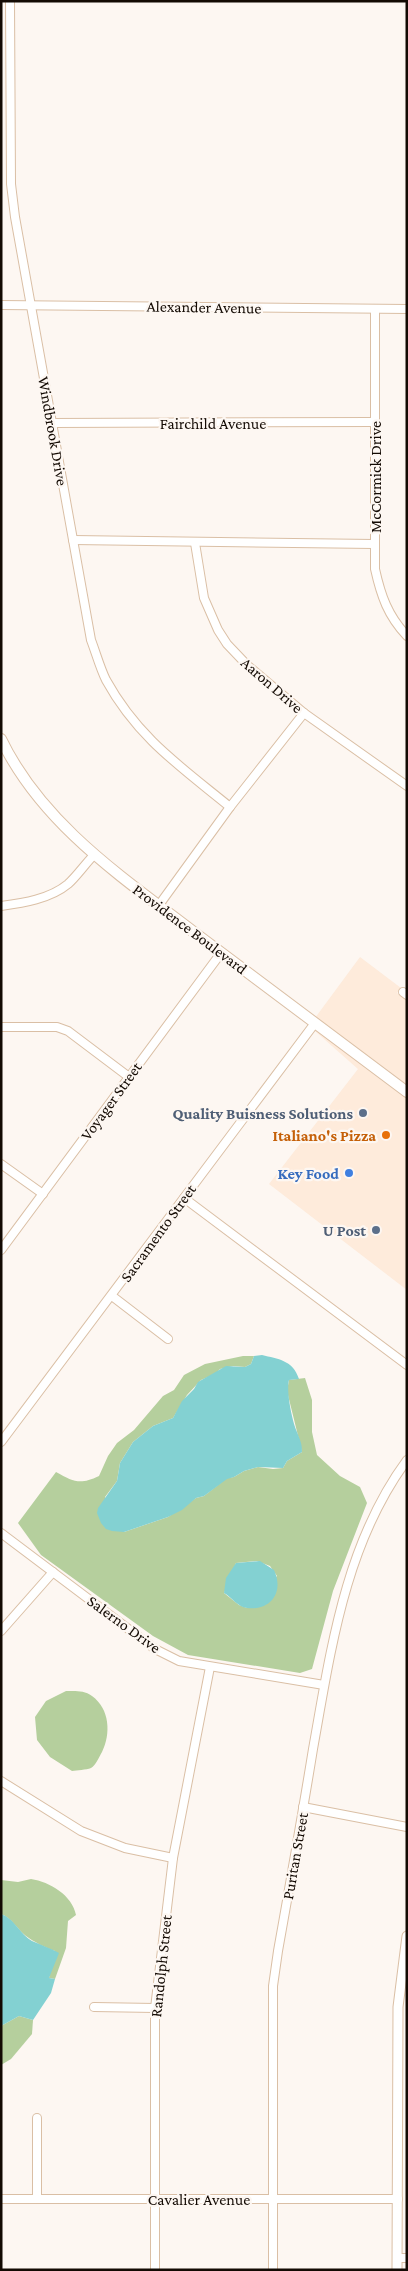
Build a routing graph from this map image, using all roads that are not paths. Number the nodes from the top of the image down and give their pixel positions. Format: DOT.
graph roads {
  1 [pos="10,1"];
  2 [pos="6,30"];
  3 [pos="1,305"];
  4 [pos="31,305"];
  5 [pos="375,309"];
  6 [pos="407,309"];
  7 [pos="375,422"];
  8 [pos="52,423"];
  9 [pos="72,540"];
  10 [pos="195,543"];
  11 [pos="374,544"];
  12 [pos="407,636"];
  13 [pos="304,713"];
  14 [pos="3,746"];
  15 [pos="407,786"];
  16 [pos="230,807"];
  17 [pos="94,855"];
  18 [pos="159,905"];
  19 [pos="1,906"];
  20 [pos="221,953"];
  21 [pos="315,1023"];
  22 [pos="1,1027"];
  23 [pos="129,1077"];
  24 [pos="407,1092"];
  25 [pos="1,1164"];
  26 [pos="43,1194"];
  27 [pos="184,1198"];
  28 [pos="1,1250"];
  29 [pos="112,1296"];
  30 [pos="168,1339"];
  31 [pos="407,1365"];
  32 [pos="1,1442"];
  33 [pos="407,1460"];
  34 [pos="1,1534"];
  35 [pos="53,1572"];
  36 [pos="1,1631"];
  37 [pos="210,1667"];
  38 [pos="324,1686"];
  39 [pos="1,1781"];
  40 [pos="303,1807"];
  41 [pos="407,1827"];
  42 [pos="173,1858"];
  43 [pos="407,1936"];
  44 [pos="94,2007"];
  45 [pos="156,2008"];
  46 [pos="37,2118"];
  47 [pos="1,2199"];
  48 [pos="37,2199"];
  49 [pos="155,2199"];
  50 [pos="273,2199"];
  51 [pos="398,2199"];
  52 [pos="402,2258"];
  53 [pos="155,2270"];
  54 [pos="273,2270"];
  55 [pos="397,2270"];
  1 -- 2 [label="street, Windbrook Drive"];
  2 -- 4 [label="street, Windbrook Drive"];
  3 -- 4 [label="street, Alexander Avenue"];
  4 -- 5 [label="street, Alexander Avenue"];
  4 -- 8 [label="street, Windbrook Drive"];
  5 -- 6 [label="street, Alexander Avenue"];
  5 -- 7 [label="street, McCormick Drive"];
  7 -- 8 [label="street, Fairchild Avenue"];
  7 -- 11 [label="street, McCormick Drive"];
  8 -- 9 [label="street, Windbrook Drive"];
  9 -- 10 [label="street"];
  9 -- 16 [label="street, Windbrook Drive"];
  10 -- 11 [label="street"];
  10 -- 13 [label="street, Aaron Drive"];
  11 -- 12 [label="street, McCormick Drive"];
  13 -- 15 [label="street, Aaron Drive"];
  13 -- 16 [label="street"];
  14 -- 17 [label="main road, Providence Boulevard"];
  16 -- 18 [label="street"];
  17 -- 18 [label="main road, Providence Boulevard"];
  17 -- 19 [label="street"];
  18 -- 20 [label="main road, Providence Boulevard"];
  20 -- 21 [label="main road, Providence Boulevard"];
  20 -- 23 [label="street, Voyager Street"];
  21 -- 24 [label="main road, Providence Boulevard"];
  21 -- 27 [label="street, Sacramento Street"];
  22 -- 23 [label="street"];
  23 -- 26 [label="street, Voyager Street"];
  25 -- 26 [label="street"];
  26 -- 28 [label="street, Voyager Street"];
  27 -- 29 [label="street, Sacramento Street"];
  27 -- 31 [label="street"];
  29 -- 30 [label="street"];
  29 -- 32 [label="street, Sacramento Street"];
  33 -- 38 [label="street, Puritan Street"];
  34 -- 35 [label="street, Salerno Drive"];
  35 -- 36 [label="street"];
  35 -- 37 [label="street, Salerno Drive"];
  37 -- 38 [label="street, Salerno Drive"];
  37 -- 42 [label="street, Randolph Street"];
  38 -- 40 [label="street, Puritan Street"];
  39 -- 42 [label="street"];
  40 -- 41 [label="street"];
  40 -- 50 [label="street, Puritan Street"];
  42 -- 45 [label="street, Randolph Street"];
  43 -- 51 [label="street"];
  44 -- 45 [label="street"];
  45 -- 49 [label="street, Randolph Street"];
  46 -- 48 [label="street"];
  47 -- 48 [label="street, Cavalier Avenue"];
  48 -- 49 [label="street, Cavalier Avenue"];
  49 -- 50 [label="street, Cavalier Avenue"];
  49 -- 53 [label="street, Randolph Street"];
  50 -- 51 [label="street, Cavalier Avenue"];
  50 -- 54 [label="street, Puritan Street"];
  51 -- 52 [label="street"];
  52 -- 55 [label="street"];
}
